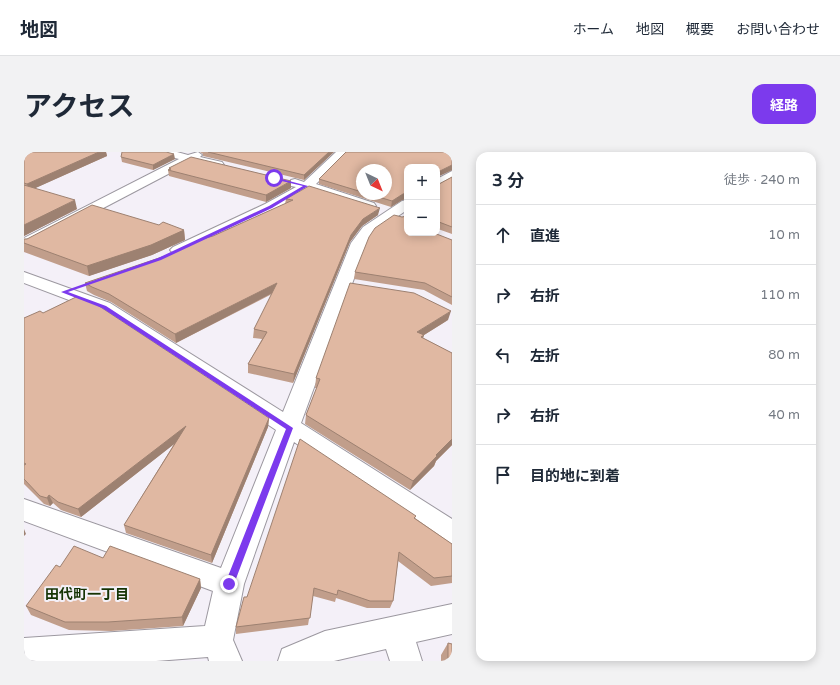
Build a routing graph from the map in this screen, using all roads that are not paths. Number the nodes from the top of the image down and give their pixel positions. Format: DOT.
graph roads {
  1 [pos="163,152"];
  2 [pos="203,152"];
  3 [pos="342,152"];
  4 [pos="190,158"];
  5 [pos="228,168"];
  6 [pos="451,176"];
  7 [pos="281,180"];
  8 [pos="440,182"];
  9 [pos="307,186"];
  10 [pos="404,209"];
  11 [pos="399,218"];
  12 [pos="24,244"];
  13 [pos="166,256"];
  14 [pos="24,277"];
  15 [pos="86,284"];
  16 [pos="64,292"];
  17 [pos="289,428"];
  18 [pos="24,510"];
  19 [pos="452,533"];
  20 [pos="229,584"];
  21 [pos="452,619"];
  22 [pos="397,631"];
  23 [pos="221,651"];
  24 [pos="24,654"];
  25 [pos="294,661"];
  26 [pos="406,661"];
  1 -- 4 [label="street"];
  2 -- 4 [label="street"];
  3 -- 9 [label="street"];
  4 -- 5 [label="street"];
  4 -- 12 [label="street"];
  6 -- 8 [label="street"];
  7 -- 9 [label="street"];
  9 -- 11 [label="street"];
  9 -- 13 [label="street"];
  10 -- 11 [label="street"];
  11 -- 17 [label="street"];
  14 -- 16 [label="street"];
  15 -- 16 [label="street"];
  16 -- 17 [label="street"];
  17 -- 19 [label="street"];
  17 -- 20 [label="street"];
  18 -- 20 [label="street"];
  20 -- 23 [label="street"];
  21 -- 22 [label="street"];
  22 -- 25 [label="street"];
  22 -- 26 [label="street"];
  23 -- 24 [label="street"];
}
